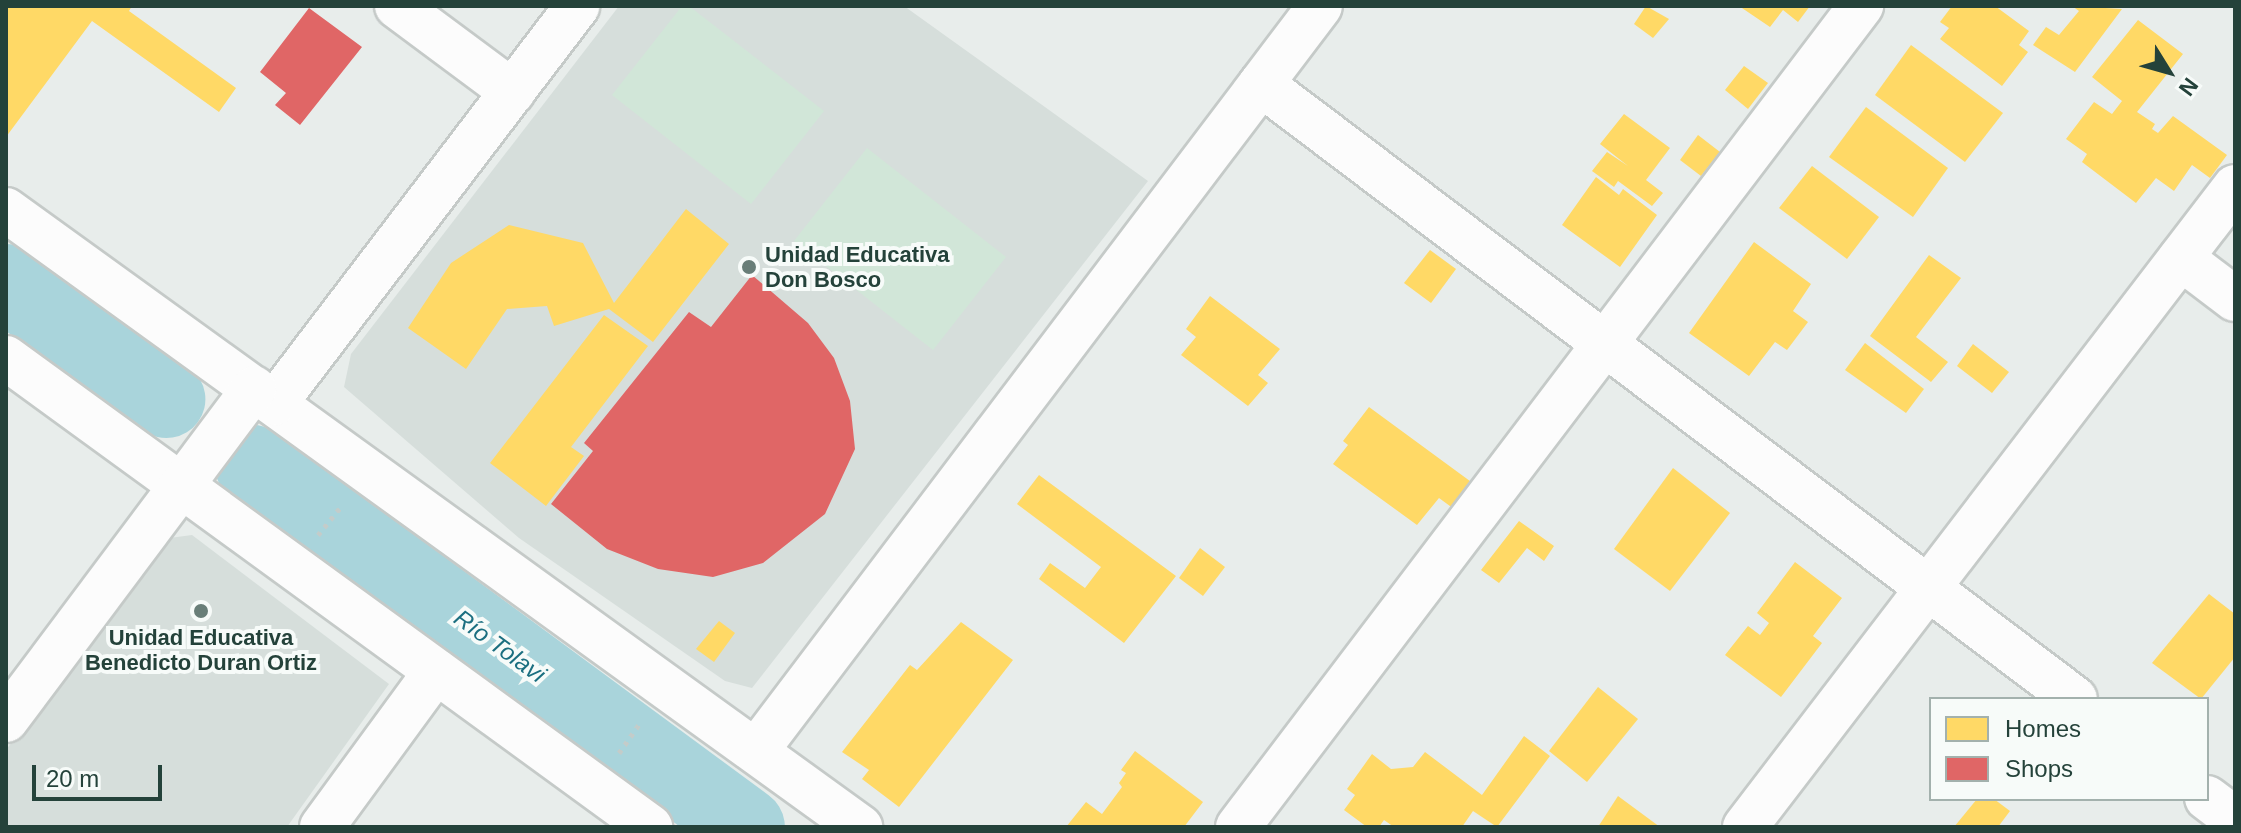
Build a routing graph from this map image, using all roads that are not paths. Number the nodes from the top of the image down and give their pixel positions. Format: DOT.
graph roads {
  1 [pos="397,6"];
  2 [pos="577,6"];
  3 [pos="1320,6"];
  4 [pos="1861,6"];
  5 [pos="1261,84"];
  6 [pos="513,92"];
  7 [pos="2235,187"];
  8 [pos="6,210"];
  9 [pos="2181,258"];
  10 [pos="2235,299"];
  11 [pos="1604,342"];
  12 [pos="6,358"];
  13 [pos="264,396"];
  14 [pos="181,486"];
  15 [pos="1927,587"];
  16 [pos="436,671"];
  17 [pos="2072,697"];
  18 [pos="6,720"];
  19 [pos="756,751"];
  20 [pos="2209,800"];
  21 [pos="2235,819"];
  22 [pos="322,827"];
  23 [pos="650,827"];
  24 [pos="860,827"];
  25 [pos="1238,827"];
  26 [pos="1745,827"];
  1 -- 6 [label="street"];
  2 -- 6 [label="street"];
  3 -- 5 [label="street"];
  4 -- 11 [label="street"];
  5 -- 11 [label="street"];
  5 -- 19 [label="street"];
  6 -- 13 [label="street"];
  7 -- 9 [label="street"];
  8 -- 13 [label="street"];
  9 -- 10 [label="street"];
  9 -- 15 [label="street"];
  11 -- 15 [label="street"];
  11 -- 25 [label="street"];
  12 -- 14 [label="street"];
  13 -- 14 [label="street"];
  13 -- 19 [label="street"];
  14 -- 16 [label="street"];
  14 -- 18 [label="street"];
  15 -- 17 [label="street"];
  15 -- 26 [label="street"];
  16 -- 22 [label="street"];
  16 -- 23 [label="street"];
  19 -- 24 [label="street"];
  20 -- 21 [label="street"];
}
